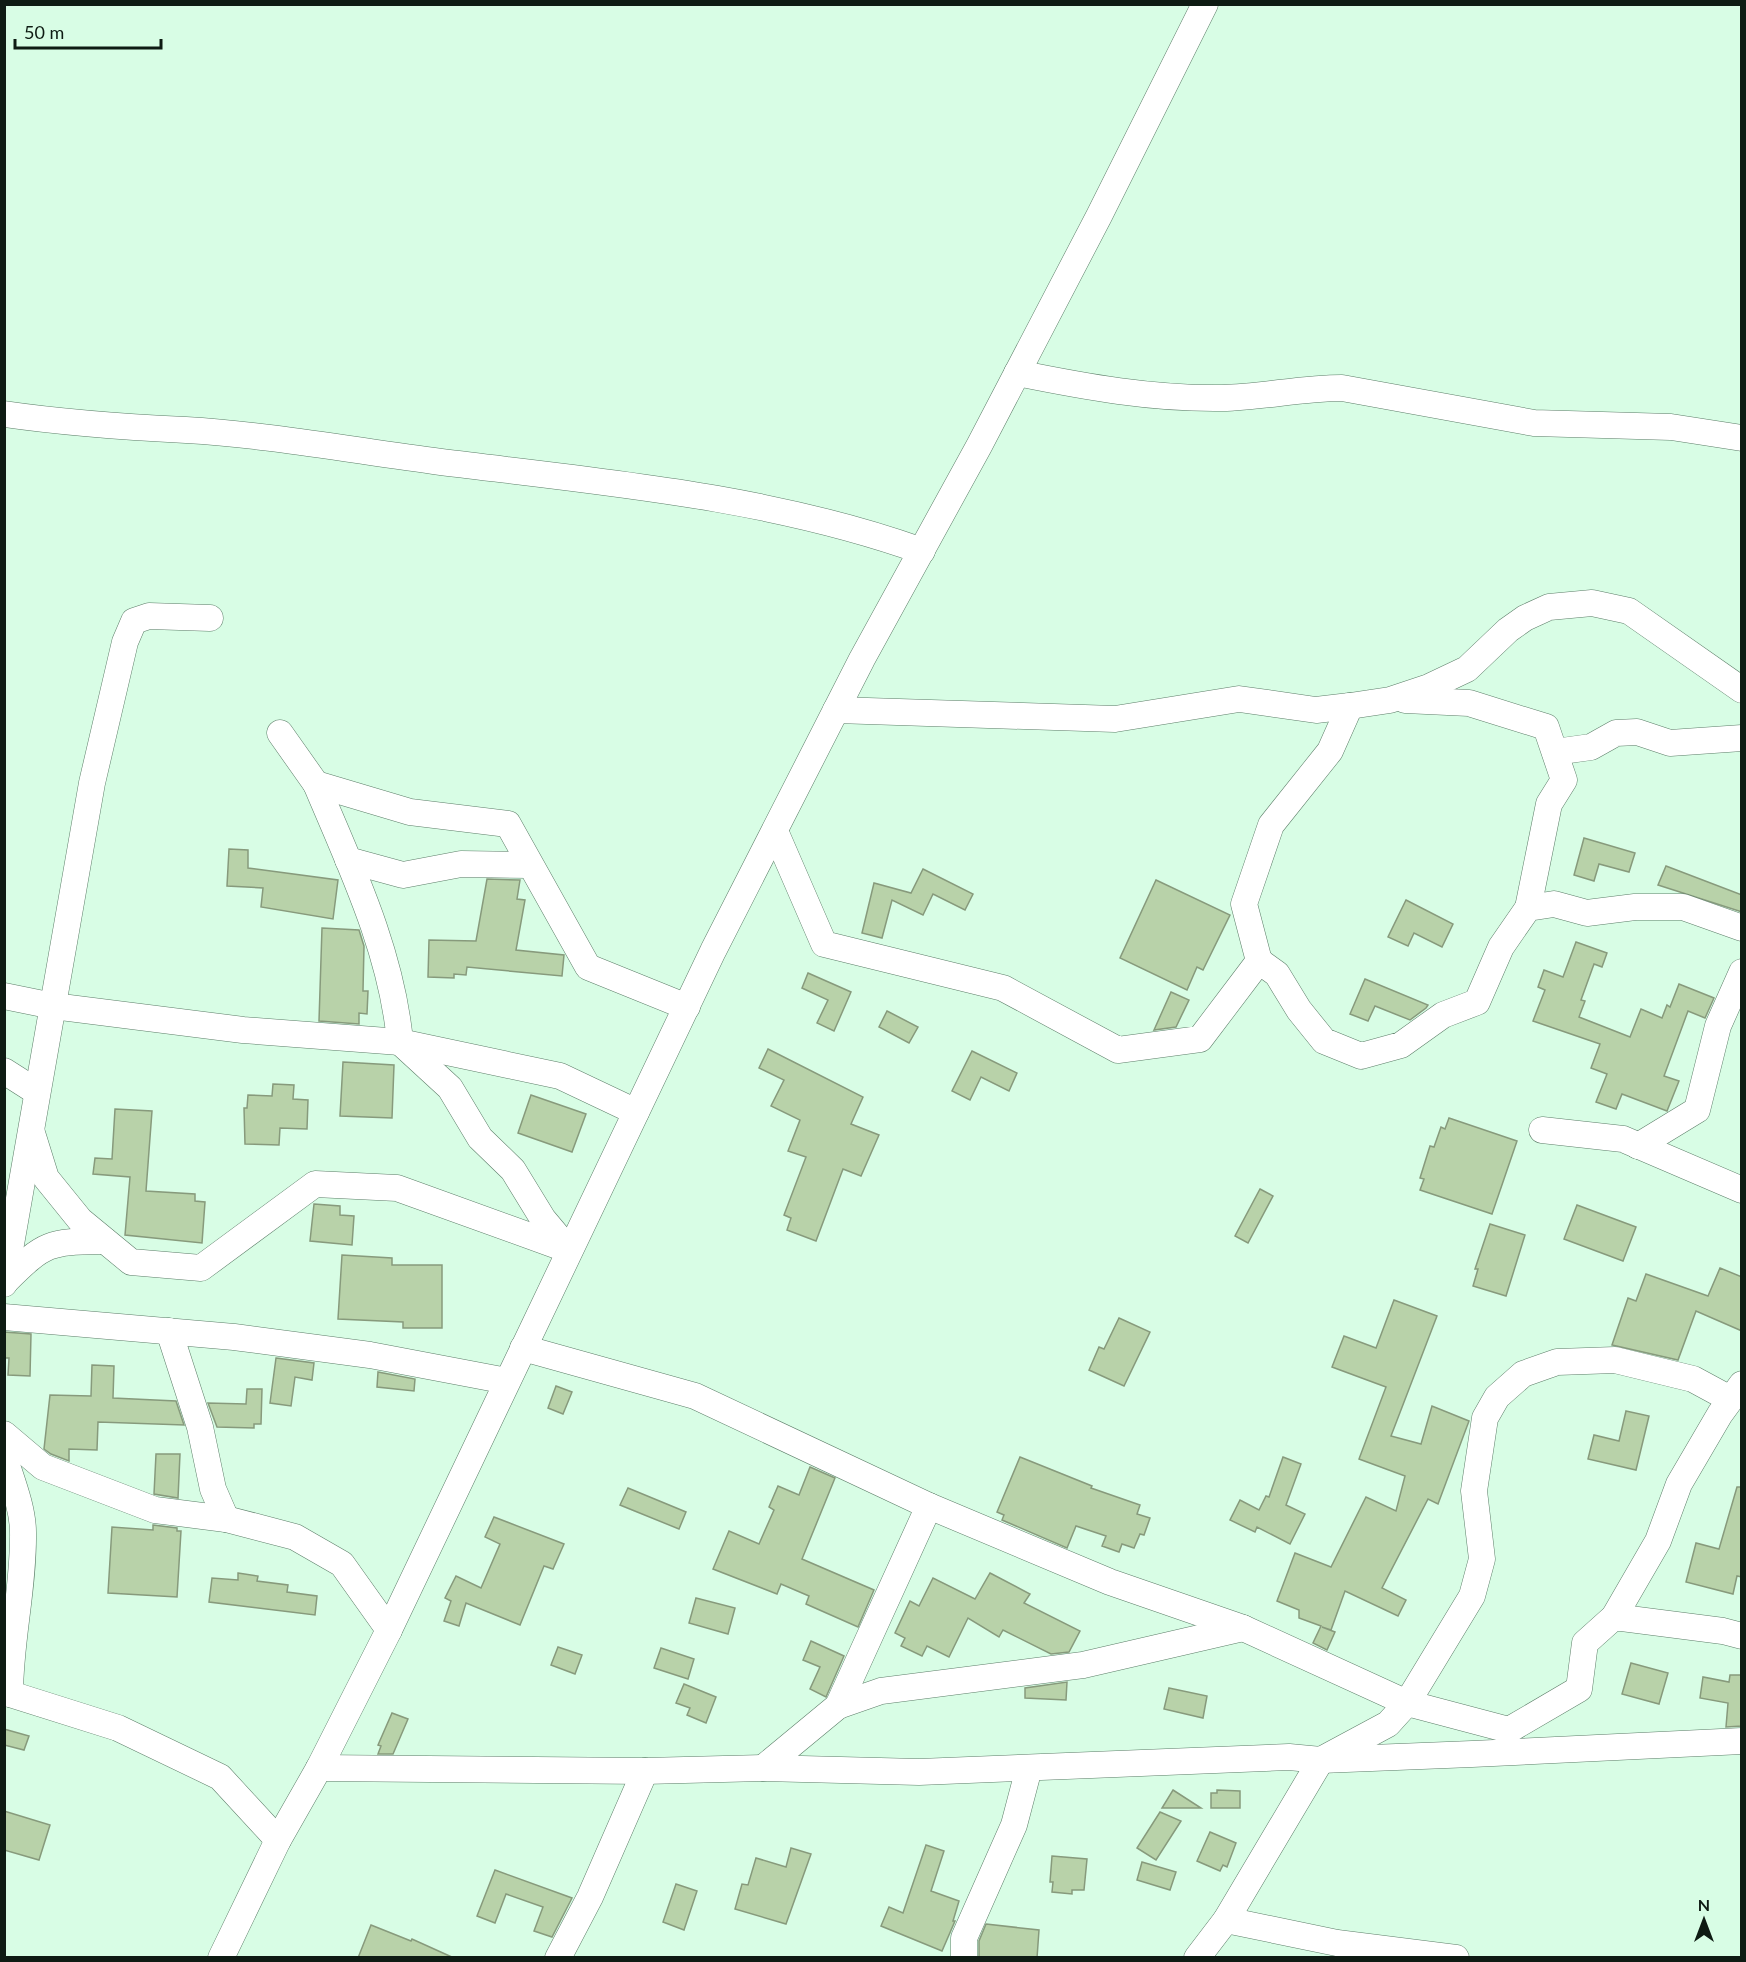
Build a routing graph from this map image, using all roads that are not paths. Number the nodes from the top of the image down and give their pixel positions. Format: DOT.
graph roads {
  1 [pos="1205,4"];
  2 [pos="1017,373"];
  3 [pos="4,414"];
  4 [pos="1742,438"];
  5 [pos="922,551"];
  6 [pos="210,618"];
  7 [pos="1742,690"];
  8 [pos="1390,700"];
  9 [pos="1350,706"];
  10 [pos="836,710"];
  11 [pos="280,733"];
  12 [pos="1742,738"];
  13 [pos="1555,752"];
  14 [pos="316,784"];
  15 [pos="775,831"];
  16 [pos="348,860"];
  17 [pos="530,865"];
  18 [pos="1528,908"];
  19 [pos="1742,928"];
  20 [pos="1259,961"];
  21 [pos="1742,972"];
  22 [pos="4,996"];
  23 [pos="53,1006"];
  24 [pos="687,1007"];
  25 [pos="400,1042"];
  26 [pos="4,1071"];
  27 [pos="37,1092"];
  28 [pos="636,1112"];
  29 [pos="30,1127"];
  30 [pos="1542,1130"];
  31 [pos="1638,1146"];
  32 [pos="1742,1190"];
  33 [pos="105,1241"];
  34 [pos="570,1250"];
  35 [pos="5,1282"];
  36 [pos="4,1317"];
  37 [pos="169,1331"];
  38 [pos="523,1348"];
  39 [pos="507,1381"];
  40 [pos="1736,1392"];
  41 [pos="4,1434"];
  42 [pos="4,1456"];
  43 [pos="929,1506"];
  44 [pos="226,1520"];
  45 [pos="1614,1617"];
  46 [pos="1243,1628"];
  47 [pos="389,1630"];
  48 [pos="1742,1636"];
  49 [pos="7,1693"];
  50 [pos="1407,1704"];
  51 [pos="838,1706"];
  52 [pos="1742,1741"];
  53 [pos="1321,1760"];
  54 [pos="319,1768"];
  55 [pos="763,1768"];
  56 [pos="1029,1768"];
  57 [pos="645,1771"];
  58 [pos="278,1840"];
  59 [pos="1226,1920"];
  60 [pos="1374,1952"];
  61 [pos="221,1958"];
  62 [pos="558,1958"];
  63 [pos="964,1958"];
  64 [pos="1197,1958"];
  65 [pos="1456,1958"];
  1 -- 2 [label="street"];
  2 -- 4 [label="street"];
  2 -- 5 [label="street"];
  3 -- 5 [label="street"];
  5 -- 10 [label="street"];
  6 -- 23 [label="street"];
  7 -- 8 [label="street"];
  8 -- 9 [label="street"];
  8 -- 13 [label="street"];
  9 -- 10 [label="street"];
  9 -- 20 [label="street"];
  10 -- 15 [label="street"];
  11 -- 14 [label="street"];
  12 -- 13 [label="street"];
  13 -- 18 [label="street"];
  14 -- 16 [label="street"];
  14 -- 17 [label="street"];
  15 -- 20 [label="street"];
  15 -- 24 [label="street"];
  16 -- 17 [label="street"];
  16 -- 25 [label="street"];
  17 -- 24 [label="street"];
  18 -- 19 [label="street"];
  18 -- 20 [label="street"];
  21 -- 31 [label="street"];
  22 -- 23 [label="street"];
  23 -- 25 [label="street"];
  23 -- 27 [label="street"];
  24 -- 28 [label="street"];
  25 -- 28 [label="street"];
  25 -- 34 [label="street"];
  26 -- 27 [label="street"];
  27 -- 29 [label="street"];
  28 -- 34 [label="street"];
  29 -- 33 [label="street"];
  29 -- 35 [label="street"];
  30 -- 31 [label="street"];
  31 -- 32 [label="street"];
  33 -- 34 [label="street"];
  33 -- 35 [label="street"];
  34 -- 38 [label="street"];
  36 -- 37 [label="street"];
  37 -- 39 [label="street"];
  37 -- 44 [label="street"];
  38 -- 39 [label="street"];
  38 -- 43 [label="street"];
  39 -- 47 [label="street"];
  40 -- 45 [label="street"];
  40 -- 50 [label="street"];
  41 -- 44 [label="street"];
  42 -- 49 [label="street"];
  43 -- 46 [label="street"];
  43 -- 51 [label="street"];
  44 -- 47 [label="street"];
  45 -- 48 [label="street"];
  45 -- 50 [label="street"];
  46 -- 50 [label="street"];
  46 -- 51 [label="street"];
  47 -- 54 [label="street"];
  49 -- 58 [label="street"];
  50 -- 53 [label="street"];
  51 -- 55 [label="street"];
  52 -- 53 [label="street"];
  53 -- 56 [label="street"];
  53 -- 59 [label="street"];
  54 -- 57 [label="street"];
  54 -- 58 [label="street"];
  55 -- 56 [label="street"];
  55 -- 57 [label="street"];
  56 -- 63 [label="street"];
  57 -- 62 [label="street"];
  58 -- 61 [label="street"];
  59 -- 60 [label="street"];
  59 -- 64 [label="street"];
  60 -- 65 [label="street"];
}
